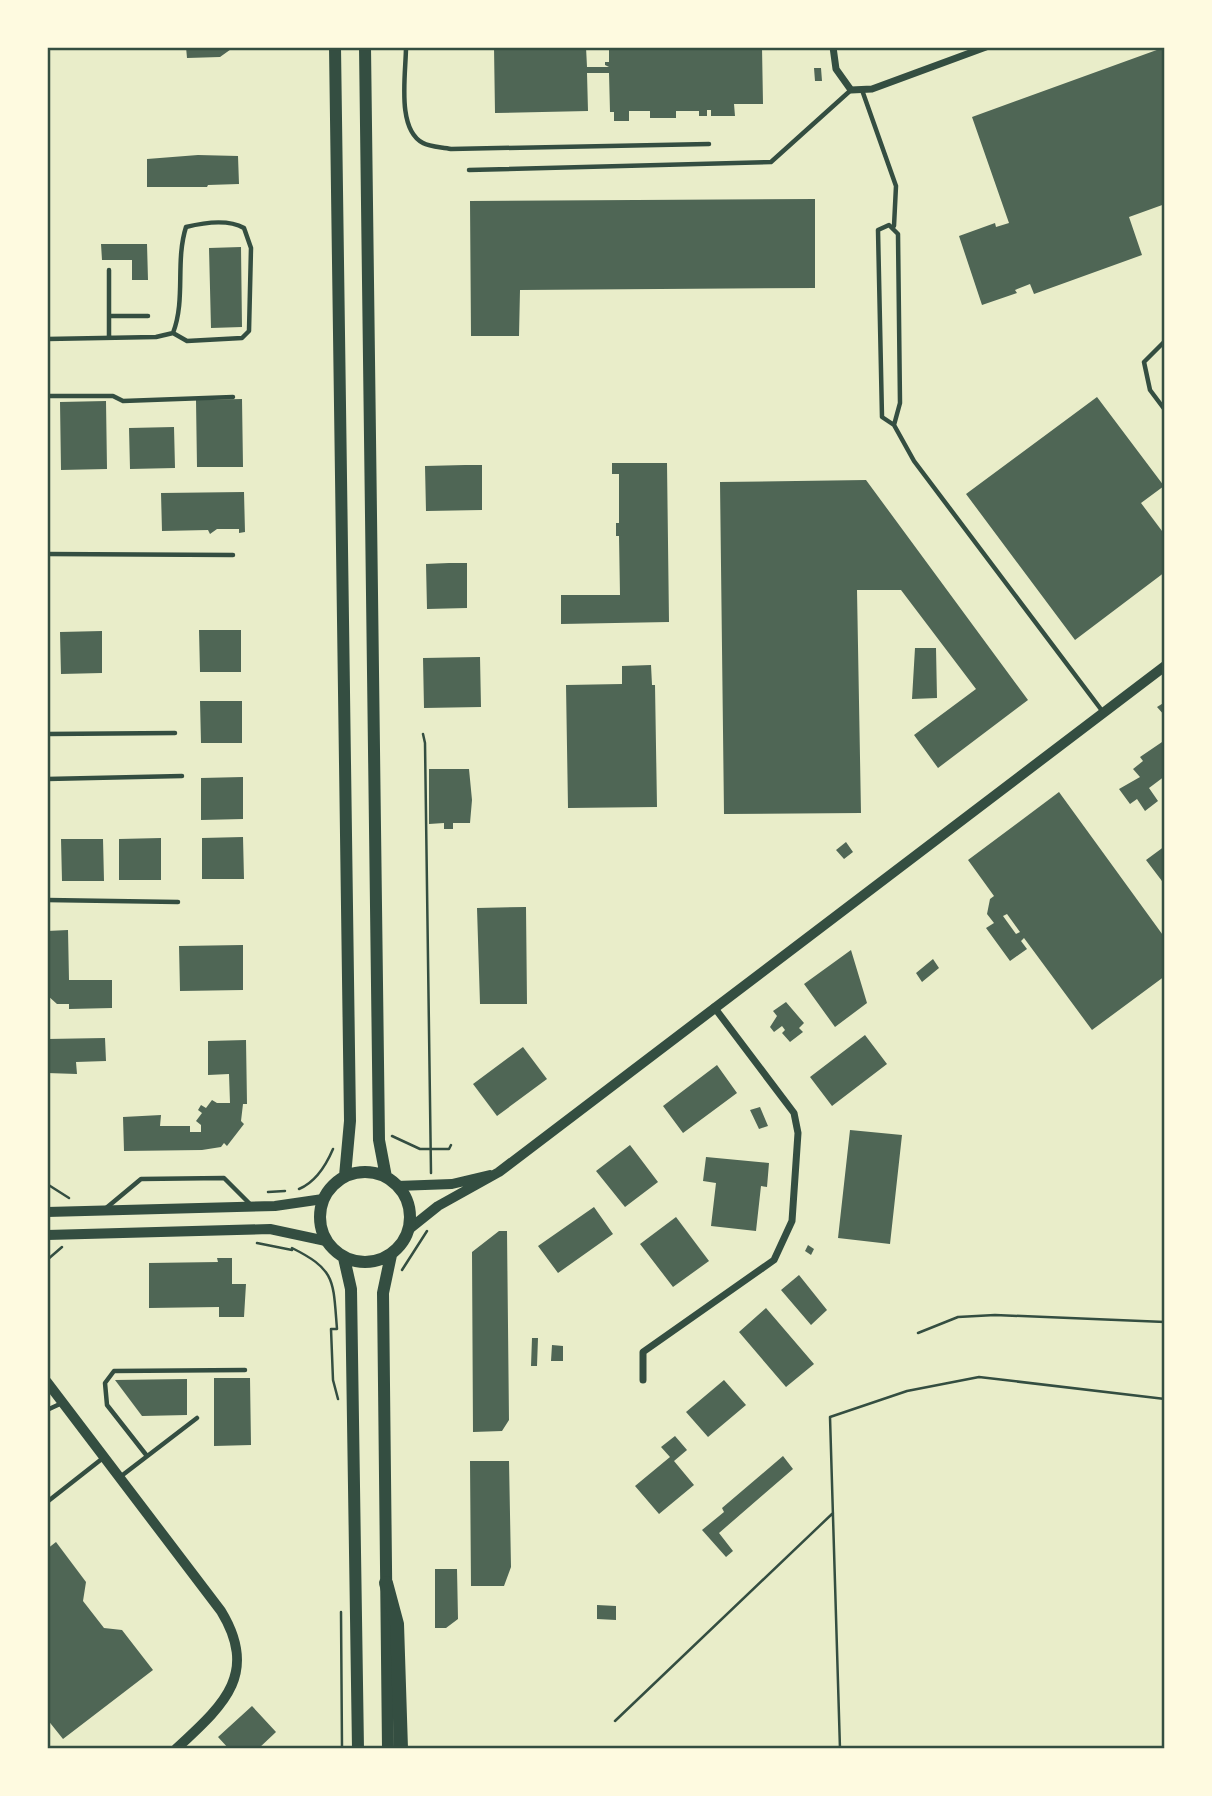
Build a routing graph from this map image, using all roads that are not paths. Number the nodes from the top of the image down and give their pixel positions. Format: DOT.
graph roads {
  1 [pos="335,47"];
  2 [pos="358,47"];
  3 [pos="365,47"];
  4 [pos="406,47"];
  5 [pos="833,47"];
  6 [pos="986,47"];
  7 [pos="851,90"];
  8 [pos="862,90"];
  9 [pos="709,144"];
  10 [pos="367,155"];
  11 [pos="469,170"];
  12 [pos="894,226"];
  13 [pos="108,270"];
  14 [pos="108,316"];
  15 [pos="149,316"];
  16 [pos="173,333"];
  17 [pos="109,338"];
  18 [pos="47,339"];
  19 [pos="1165,341"];
  20 [pos="47,396"];
  21 [pos="233,397"];
  22 [pos="1165,410"];
  23 [pos="894,425"];
  24 [pos="47,554"];
  25 [pos="233,555"];
  26 [pos="1165,666"];
  27 [pos="1103,713"];
  28 [pos="175,733"];
  29 [pos="47,734"];
  30 [pos="182,776"];
  31 [pos="47,779"];
  32 [pos="47,900"];
  33 [pos="178,902"];
  34 [pos="713,1007"];
  35 [pos="499,1172"];
  36 [pos="345,1176"];
  37 [pos="392,1182"];
  38 [pos="323,1199"];
  39 [pos="252,1207"];
  40 [pos="104,1211"];
  41 [pos="47,1212"];
  42 [pos="408,1230"];
  43 [pos="47,1235"];
  44 [pos="326,1241"];
  45 [pos="391,1255"];
  46 [pos="344,1258"];
  47 [pos="245,1370"];
  48 [pos="643,1380"];
  49 [pos="47,1382"];
  50 [pos="62,1403"];
  51 [pos="47,1410"];
  52 [pos="197,1418"];
  53 [pos="147,1456"];
  54 [pos="104,1457"];
  55 [pos="120,1478"];
  56 [pos="47,1502"];
  57 [pos="386,1583"];
  58 [pos="176,1749"];
  59 [pos="358,1749"];
  60 [pos="388,1749"];
  61 [pos="401,1749"];
  1 -- 36 [label="main road"];
  2 -- 10 [label="main road"];
  3 -- 10 [label="main road"];
  4 -- 9 [label="lane"];
  5 -- 7 [label="street"];
  6 -- 8 [label="street"];
  7 -- 8 [label="street"];
  7 -- 11 [label="lane"];
  8 -- 12 [label="lane"];
  10 -- 37 [label="main road"];
  12 -- 23 [label="lane"];
  12 -- 23 [label="lane"];
  13 -- 14 [label="lane"];
  14 -- 15 [label="lane"];
  14 -- 17 [label="lane"];
  16 -- 16 [label="lane"];
  16 -- 17 [label="lane"];
  17 -- 18 [label="lane"];
  19 -- 22 [label="lane"];
  20 -- 21 [label="lane"];
  23 -- 27 [label="lane"];
  24 -- 25 [label="lane"];
  26 -- 27 [label="street"];
  27 -- 34 [label="street"];
  28 -- 29 [label="lane"];
  30 -- 31 [label="lane"];
  32 -- 33 [label="lane"];
  34 -- 35 [label="street"];
  34 -- 48 [label="street"];
  35 -- 37 [label="street"];
  35 -- 42 [label="street"];
  36 -- 37 [label="main road"];
  36 -- 38 [label="main road"];
  37 -- 42 [label="main road"];
  38 -- 39 [label="street"];
  38 -- 44 [label="main road"];
  39 -- 40 [label="street"];
  39 -- 40 [label="lane"];
  40 -- 41 [label="street"];
  42 -- 45 [label="main road"];
  43 -- 44 [label="street"];
  44 -- 46 [label="main road"];
  45 -- 46 [label="main road"];
  45 -- 57 [label="main road"];
  46 -- 59 [label="main road"];
  47 -- 53 [label="lane"];
  49 -- 50 [label="street"];
  50 -- 51 [label="lane"];
  50 -- 54 [label="street"];
  52 -- 53 [label="lane"];
  53 -- 55 [label="lane"];
  54 -- 55 [label="street"];
  54 -- 56 [label="lane"];
  55 -- 58 [label="street"];
  57 -- 60 [label="main road"];
  57 -- 61 [label="highway"];
}
